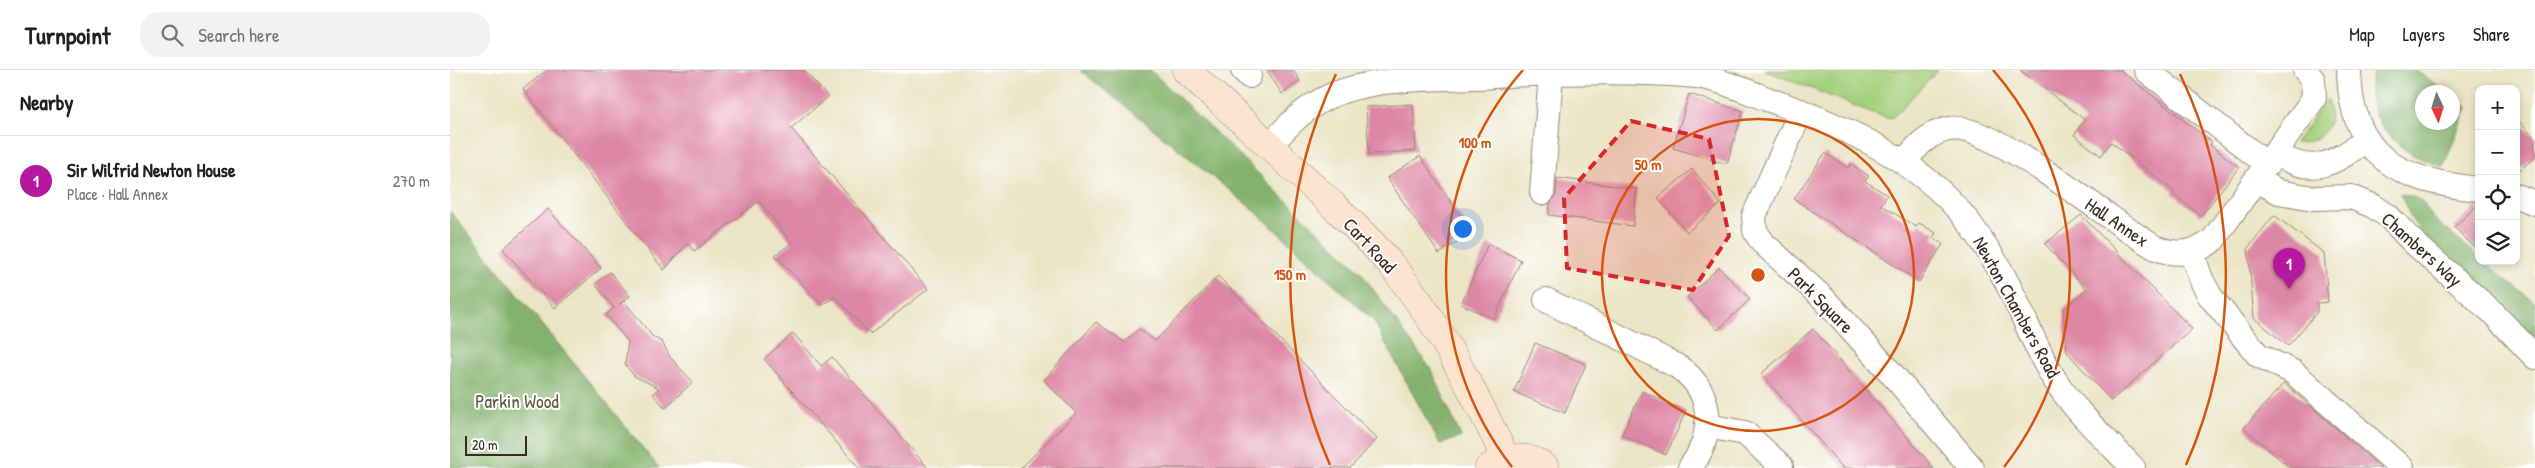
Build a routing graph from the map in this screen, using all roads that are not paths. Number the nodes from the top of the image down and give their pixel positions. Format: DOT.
graph roads {
  1 [pos="1186,70"];
  2 [pos="2146,70"];
  3 [pos="2305,70"];
  4 [pos="2350,70"];
  5 [pos="1551,73"];
  6 [pos="1696,73"];
  7 [pos="1482,74"];
  8 [pos="1801,111"];
  9 [pos="2366,140"];
  10 [pos="1270,146"];
  11 [pos="1904,162"];
  12 [pos="2267,166"];
  13 [pos="2475,189"];
  14 [pos="1542,193"];
  15 [pos="2520,197"];
  16 [pos="2535,203"];
  17 [pos="2191,252"];
  18 [pos="1546,300"];
  19 [pos="2535,356"];
  20 [pos="1707,426"];
  21 [pos="1497,463"];
  22 [pos="1781,466"];
  23 [pos="1545,468"];
  24 [pos="1690,468"];
  25 [pos="1972,468"];
  26 [pos="2132,468"];
  27 [pos="2402,468"];
  1 -- 10 [label="street, Cart Road"];
  2 -- 12 [label="street"];
  3 -- 12 [label="street"];
  4 -- 9 [label="street"];
  5 -- 6 [label="street, Newton Chambers Road"];
  5 -- 7 [label="street, Newton Chambers Road"];
  5 -- 14 [label="street"];
  6 -- 8 [label="street, Newton Chambers Road"];
  7 -- 10 [label="street, Newton Chambers Road"];
  8 -- 11 [label="street, Newton Chambers Road"];
  8 -- 25 [label="street, Park Square"];
  9 -- 12 [label="street"];
  9 -- 13 [label="street"];
  10 -- 21 [label="street, Cart Road"];
  11 -- 17 [label="street, Hall Annex"];
  11 -- 26 [label="street, Newton Chambers Road"];
  12 -- 17 [label="street"];
  12 -- 19 [label="street, Chambers Way"];
  15 -- 16 [label="street"];
  17 -- 27 [label="street"];
  18 -- 20 [label="street"];
  20 -- 22 [label="street"];
  20 -- 24 [label="street"];
  21 -- 23 [label="street"];
}
